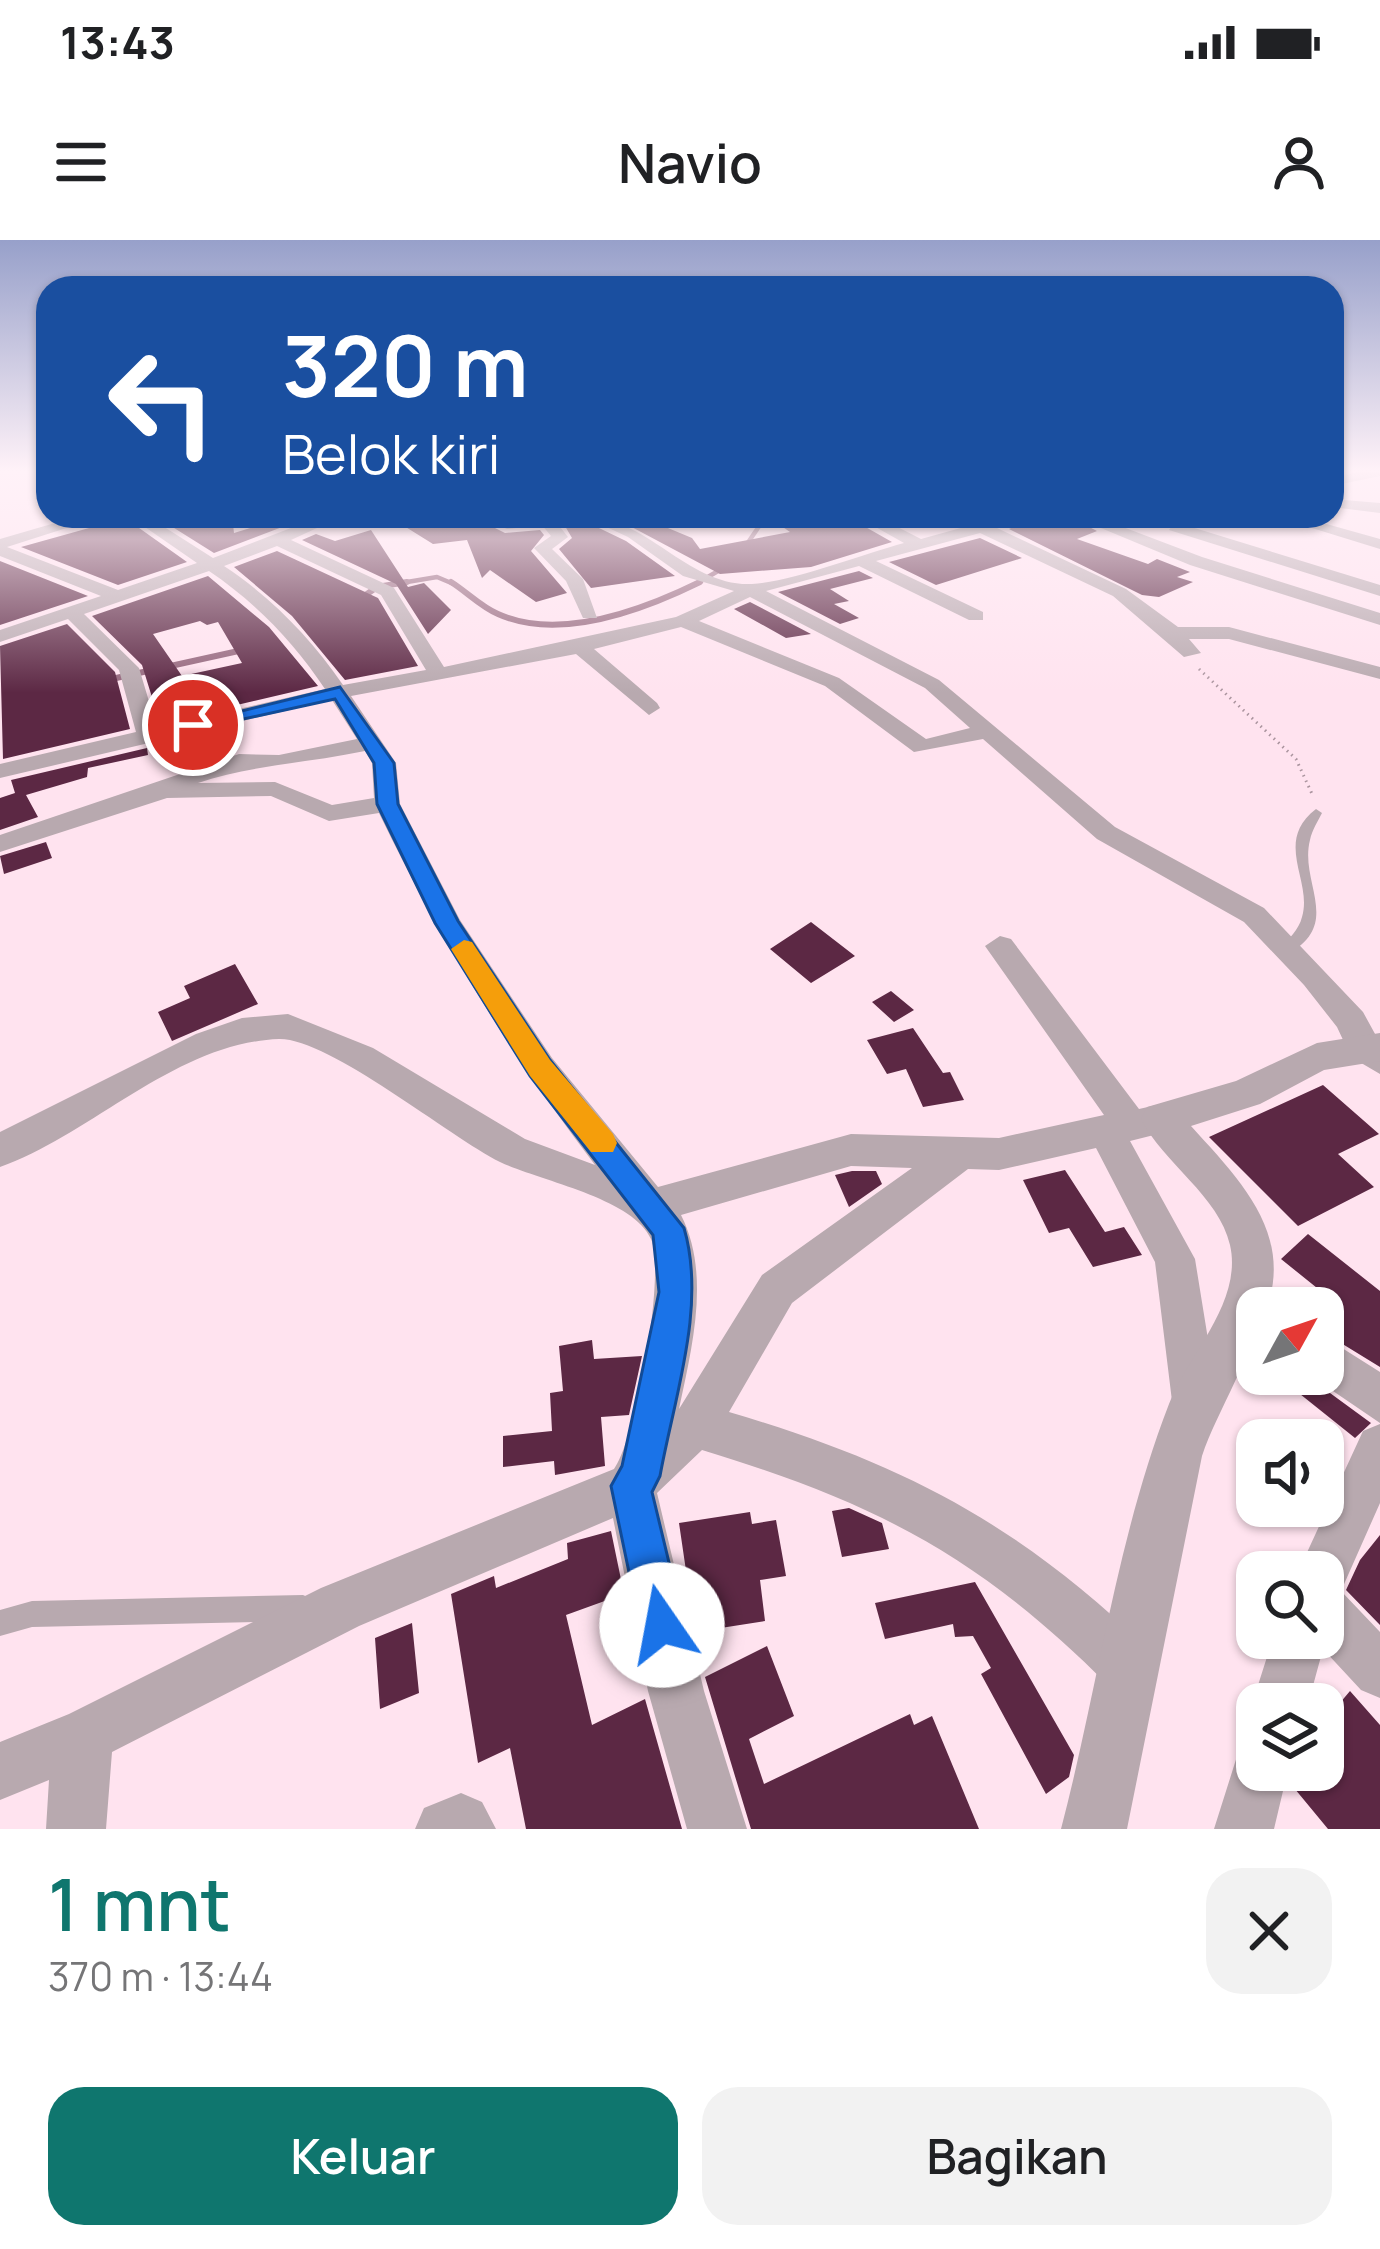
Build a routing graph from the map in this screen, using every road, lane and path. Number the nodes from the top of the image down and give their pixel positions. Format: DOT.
graph roads {
  1 [pos="177,544"];
  2 [pos="268,544"];
  3 [pos="287,544"];
  4 [pos="549,544"];
  5 [pos="649,544"];
  6 [pos="923,544"];
  7 [pos="1016,544"];
  8 [pos="1153,544"];
  9 [pos="1233,544"];
  10 [pos="920,545"];
  11 [pos="0,547"];
  12 [pos="862,562"];
  13 [pos="208,566"];
  14 [pos="1380,570"];
  15 [pos="1350,581"];
  16 [pos="750,590"];
  17 [pos="1380,590"];
  18 [pos="117,596"];
  19 [pos="1314,598"];
  20 [pos="72,613"];
  21 [pos="590,614"];
  22 [pos="976,616"];
  23 [pos="1380,619"];
  24 [pos="683,621"];
  25 [pos="1176,633"];
  26 [pos="0,636"];
  27 [pos="580,647"];
  28 [pos="1191,653"];
  29 [pos="438,673"];
  30 [pos="1380,673"];
  31 [pos="340,692"];
  32 [pos="649,708"];
  33 [pos="992,730"];
  34 [pos="148,734"];
  35 [pos="372,742"];
  36 [pos="0,771"];
  37 [pos="155,794"];
  38 [pos="387,804"];
  39 [pos="1316,813"];
  40 [pos="0,844"];
  41 [pos="1000,946"];
  42 [pos="1288,949"];
  43 [pos="1374,1052"];
  44 [pos="1132,1125"];
  45 [pos="0,1151"];
  46 [pos="957,1156"];
  47 [pos="654,1205"];
  48 [pos="1253,1287"];
  49 [pos="1236,1332"];
  50 [pos="1344,1373"];
  51 [pos="1380,1400"];
  52 [pos="1195,1401"];
  53 [pos="695,1425"];
  54 [pos="1378,1458"];
  55 [pos="635,1481"];
  56 [pos="1334,1551"];
  57 [pos="340,1607"];
  58 [pos="0,1623"];
  59 [pos="1344,1632"];
  60 [pos="1127,1666"];
  61 [pos="1380,1671"];
  62 [pos="86,1735"];
  63 [pos="0,1771"];
  64 [pos="76,1829"];
  65 [pos="445,1829"];
  66 [pos="466,1829"];
  67 [pos="717,1829"];
  68 [pos="1094,1829"];
  1 -- 13 [label="street"];
  2 -- 13 [label="street"];
  3 -- 29 [label="street"];
  4 -- 21 [label="street"];
  5 -- 16 [label="street"];
  6 -- 10 [label="street"];
  7 -- 25 [label="street"];
  8 -- 19 [label="street"];
  9 -- 15 [label="street"];
  10 -- 12 [label="street"];
  11 -- 18 [label="street"];
  12 -- 16 [label="street"];
  12 -- 22 [label="street"];
  13 -- 18 [label="street"];
  13 -- 31 [label="street"];
  14 -- 15 [label="street"];
  15 -- 17 [label="street"];
  15 -- 19 [label="street"];
  16 -- 24 [label="street"];
  16 -- 33 [label="street"];
  18 -- 20 [label="street"];
  19 -- 23 [label="street"];
  20 -- 26 [label="street"];
  20 -- 34 [label="street"];
  24 -- 27 [label="street"];
  24 -- 33 [label="street"];
  25 -- 28 [label="street"];
  25 -- 30 [label="street"];
  27 -- 29 [label="street"];
  27 -- 32 [label="street"];
  28 -- 39 [label="path"];
  29 -- 31 [label="street"];
  31 -- 34 [label="street"];
  31 -- 35 [label="street"];
  33 -- 42 [label="street"];
  34 -- 36 [label="street"];
  35 -- 37 [label="street"];
  35 -- 38 [label="street"];
  37 -- 38 [label="street"];
  37 -- 40 [label="street"];
  38 -- 47 [label="street"];
  39 -- 42 [label="lane"];
  41 -- 44 [label="street"];
  42 -- 43 [label="street"];
  43 -- 44 [label="street"];
  44 -- 46 [label="street"];
  44 -- 48 [label="street"];
  44 -- 52 [label="street"];
  45 -- 47 [label="street"];
  46 -- 47 [label="street"];
  46 -- 53 [label="street"];
  47 -- 55 [label="street"];
  49 -- 52 [label="street"];
  50 -- 51 [label="street"];
  52 -- 60 [label="street"];
  53 -- 55 [label="street"];
  53 -- 60 [label="street"];
  54 -- 56 [label="street"];
  55 -- 57 [label="street"];
  55 -- 67 [label="street"];
  57 -- 58 [label="lane"];
  57 -- 62 [label="street"];
  59 -- 61 [label="street"];
  60 -- 68 [label="street"];
  62 -- 63 [label="street"];
  62 -- 64 [label="street"];
  65 -- 66 [label="street"];
}
